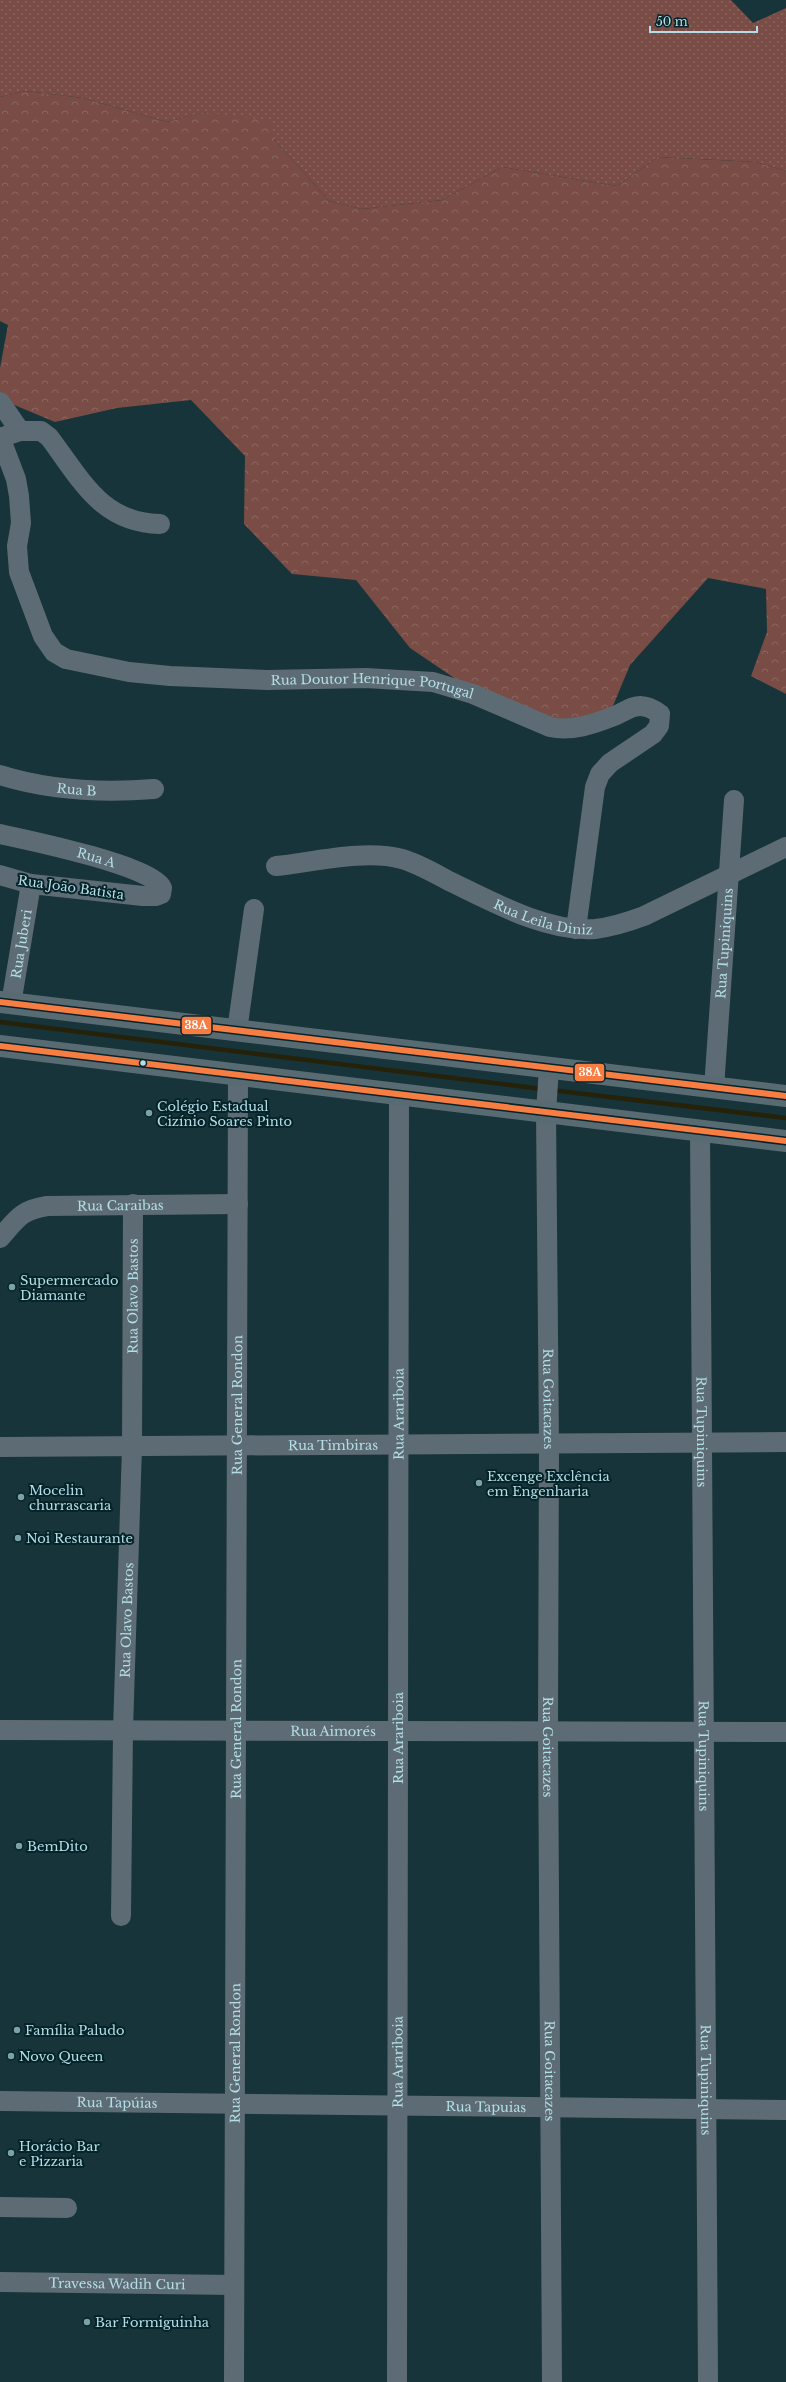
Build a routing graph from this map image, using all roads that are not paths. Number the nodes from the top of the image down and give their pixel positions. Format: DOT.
graph roads {
  1 [pos="0,402"];
  2 [pos="20,431"];
  3 [pos="0,437"];
  4 [pos="160,524"];
  5 [pos="0,775"];
  6 [pos="154,789"];
  7 [pos="734,800"];
  8 [pos="0,834"];
  9 [pos="786,847"];
  10 [pos="285,865"];
  11 [pos="728,874"];
  12 [pos="0,875"];
  13 [pos="31,884"];
  14 [pos="143,896"];
  15 [pos="254,909"];
  16 [pos="576,929"];
  17 [pos="6,1003"];
  18 [pos="237,1031"];
  19 [pos="0,1046"];
  20 [pos="238,1075"];
  21 [pos="714,1088"];
  22 [pos="547,1090"];
  23 [pos="399,1094"];
  24 [pos="786,1096"];
  25 [pos="700,1131"];
  26 [pos="786,1141"];
  27 [pos="133,1204"];
  28 [pos="238,1204"];
  29 [pos="4,1232"];
  30 [pos="786,1442"];
  31 [pos="702,1443"];
  32 [pos="549,1444"];
  33 [pos="398,1445"];
  34 [pos="237,1446"];
  35 [pos="0,1447"];
  36 [pos="132,1447"];
  37 [pos="0,1730"];
  38 [pos="123,1730"];
  39 [pos="236,1731"];
  40 [pos="398,1731"];
  41 [pos="548,1732"];
  42 [pos="704,1732"];
  43 [pos="786,1732"];
  44 [pos="121,1916"];
  45 [pos="0,2101"];
  46 [pos="235,2104"];
  47 [pos="397,2106"];
  48 [pos="551,2108"];
  49 [pos="706,2110"];
  50 [pos="786,2110"];
  51 [pos="0,2207"];
  52 [pos="67,2208"];
  53 [pos="0,2282"];
  54 [pos="234,2285"];
  55 [pos="234,2382"];
  56 [pos="396,2382"];
  57 [pos="552,2382"];
  58 [pos="708,2382"];
  1 -- 2 [label="street"];
  2 -- 3 [label="street"];
  2 -- 4 [label="street"];
  3 -- 16 [label="street, Rua Doutor Henrique Portugal"];
  5 -- 6 [label="street, Rua B"];
  7 -- 11 [label="street, Rua Tupiniquins"];
  8 -- 14 [label="street, Rua A"];
  9 -- 11 [label="street, Rua Leila Diniz"];
  10 -- 16 [label="street, Rua Leila Diniz"];
  11 -- 16 [label="street, Rua Leila Diniz"];
  11 -- 21 [label="street, Rua Tupiniquins"];
  12 -- 13 [label="street, Rua João Batista"];
  13 -- 14 [label="street, Rua João Batista"];
  13 -- 17 [label="street, Rua Juberi"];
  15 -- 18 [label="street"];
  17 -- 18 [label="main road"];
  18 -- 22 [label="main road"];
  19 -- 20 [label="main road"];
  20 -- 23 [label="main road"];
  20 -- 28 [label="street, Rua General Rondon"];
  21 -- 22 [label="main road"];
  21 -- 24 [label="main road"];
  22 -- 23 [label="main road"];
  22 -- 25 [label="main road"];
  22 -- 32 [label="street, Rua Goitacazes"];
  23 -- 33 [label="street, Rua Arariboia"];
  25 -- 26 [label="main road"];
  25 -- 31 [label="street, Rua Tupiniquins"];
  27 -- 28 [label="street, Rua Caraibas"];
  27 -- 29 [label="street, Rua Caraibas"];
  27 -- 36 [label="street, Rua Olavo Bastos"];
  28 -- 34 [label="street, Rua General Rondon"];
  30 -- 31 [label="street, Rua Timbiras"];
  31 -- 32 [label="street, Rua Timbiras"];
  31 -- 42 [label="street, Rua Tupiniquins"];
  32 -- 33 [label="street, Rua Timbiras"];
  32 -- 41 [label="street, Rua Goitacazes"];
  33 -- 34 [label="street, Rua Timbiras"];
  33 -- 40 [label="street, Rua Arariboia"];
  34 -- 36 [label="street, Rua Timbiras"];
  34 -- 39 [label="street, Rua General Rondon"];
  35 -- 36 [label="street, Rua Timbiras"];
  36 -- 38 [label="street, Rua Olavo Bastos"];
  37 -- 38 [label="street, Rua Aimorés"];
  38 -- 39 [label="street, Rua Aimorés"];
  38 -- 44 [label="street, Rua Olavo Bastos"];
  39 -- 40 [label="street, Rua Aimorés"];
  39 -- 46 [label="street, Rua General Rondon"];
  40 -- 41 [label="street, Rua Aimorés"];
  40 -- 47 [label="street, Rua Arariboia"];
  41 -- 42 [label="street, Rua Aimorés"];
  41 -- 48 [label="street, Rua Goitacazes"];
  42 -- 43 [label="street, Rua Aimorés"];
  42 -- 49 [label="street, Rua Tupiniquins"];
  45 -- 46 [label="street, Rua Tapúias"];
  46 -- 47 [label="street, Rua Tapuias"];
  46 -- 54 [label="street, Rua General Rondon"];
  47 -- 48 [label="street, Rua Tapuias"];
  47 -- 56 [label="street, Rua Arariboia"];
  48 -- 49 [label="street, Rua Tapuias"];
  48 -- 57 [label="street, Rua Goitacazes"];
  49 -- 50 [label="street, Rua Tapuias"];
  49 -- 58 [label="street, Rua Tupiniquins"];
  51 -- 52 [label="street"];
  53 -- 54 [label="street, Travessa Wadih Curi"];
  54 -- 55 [label="street, Rua General Rondon"];
}
